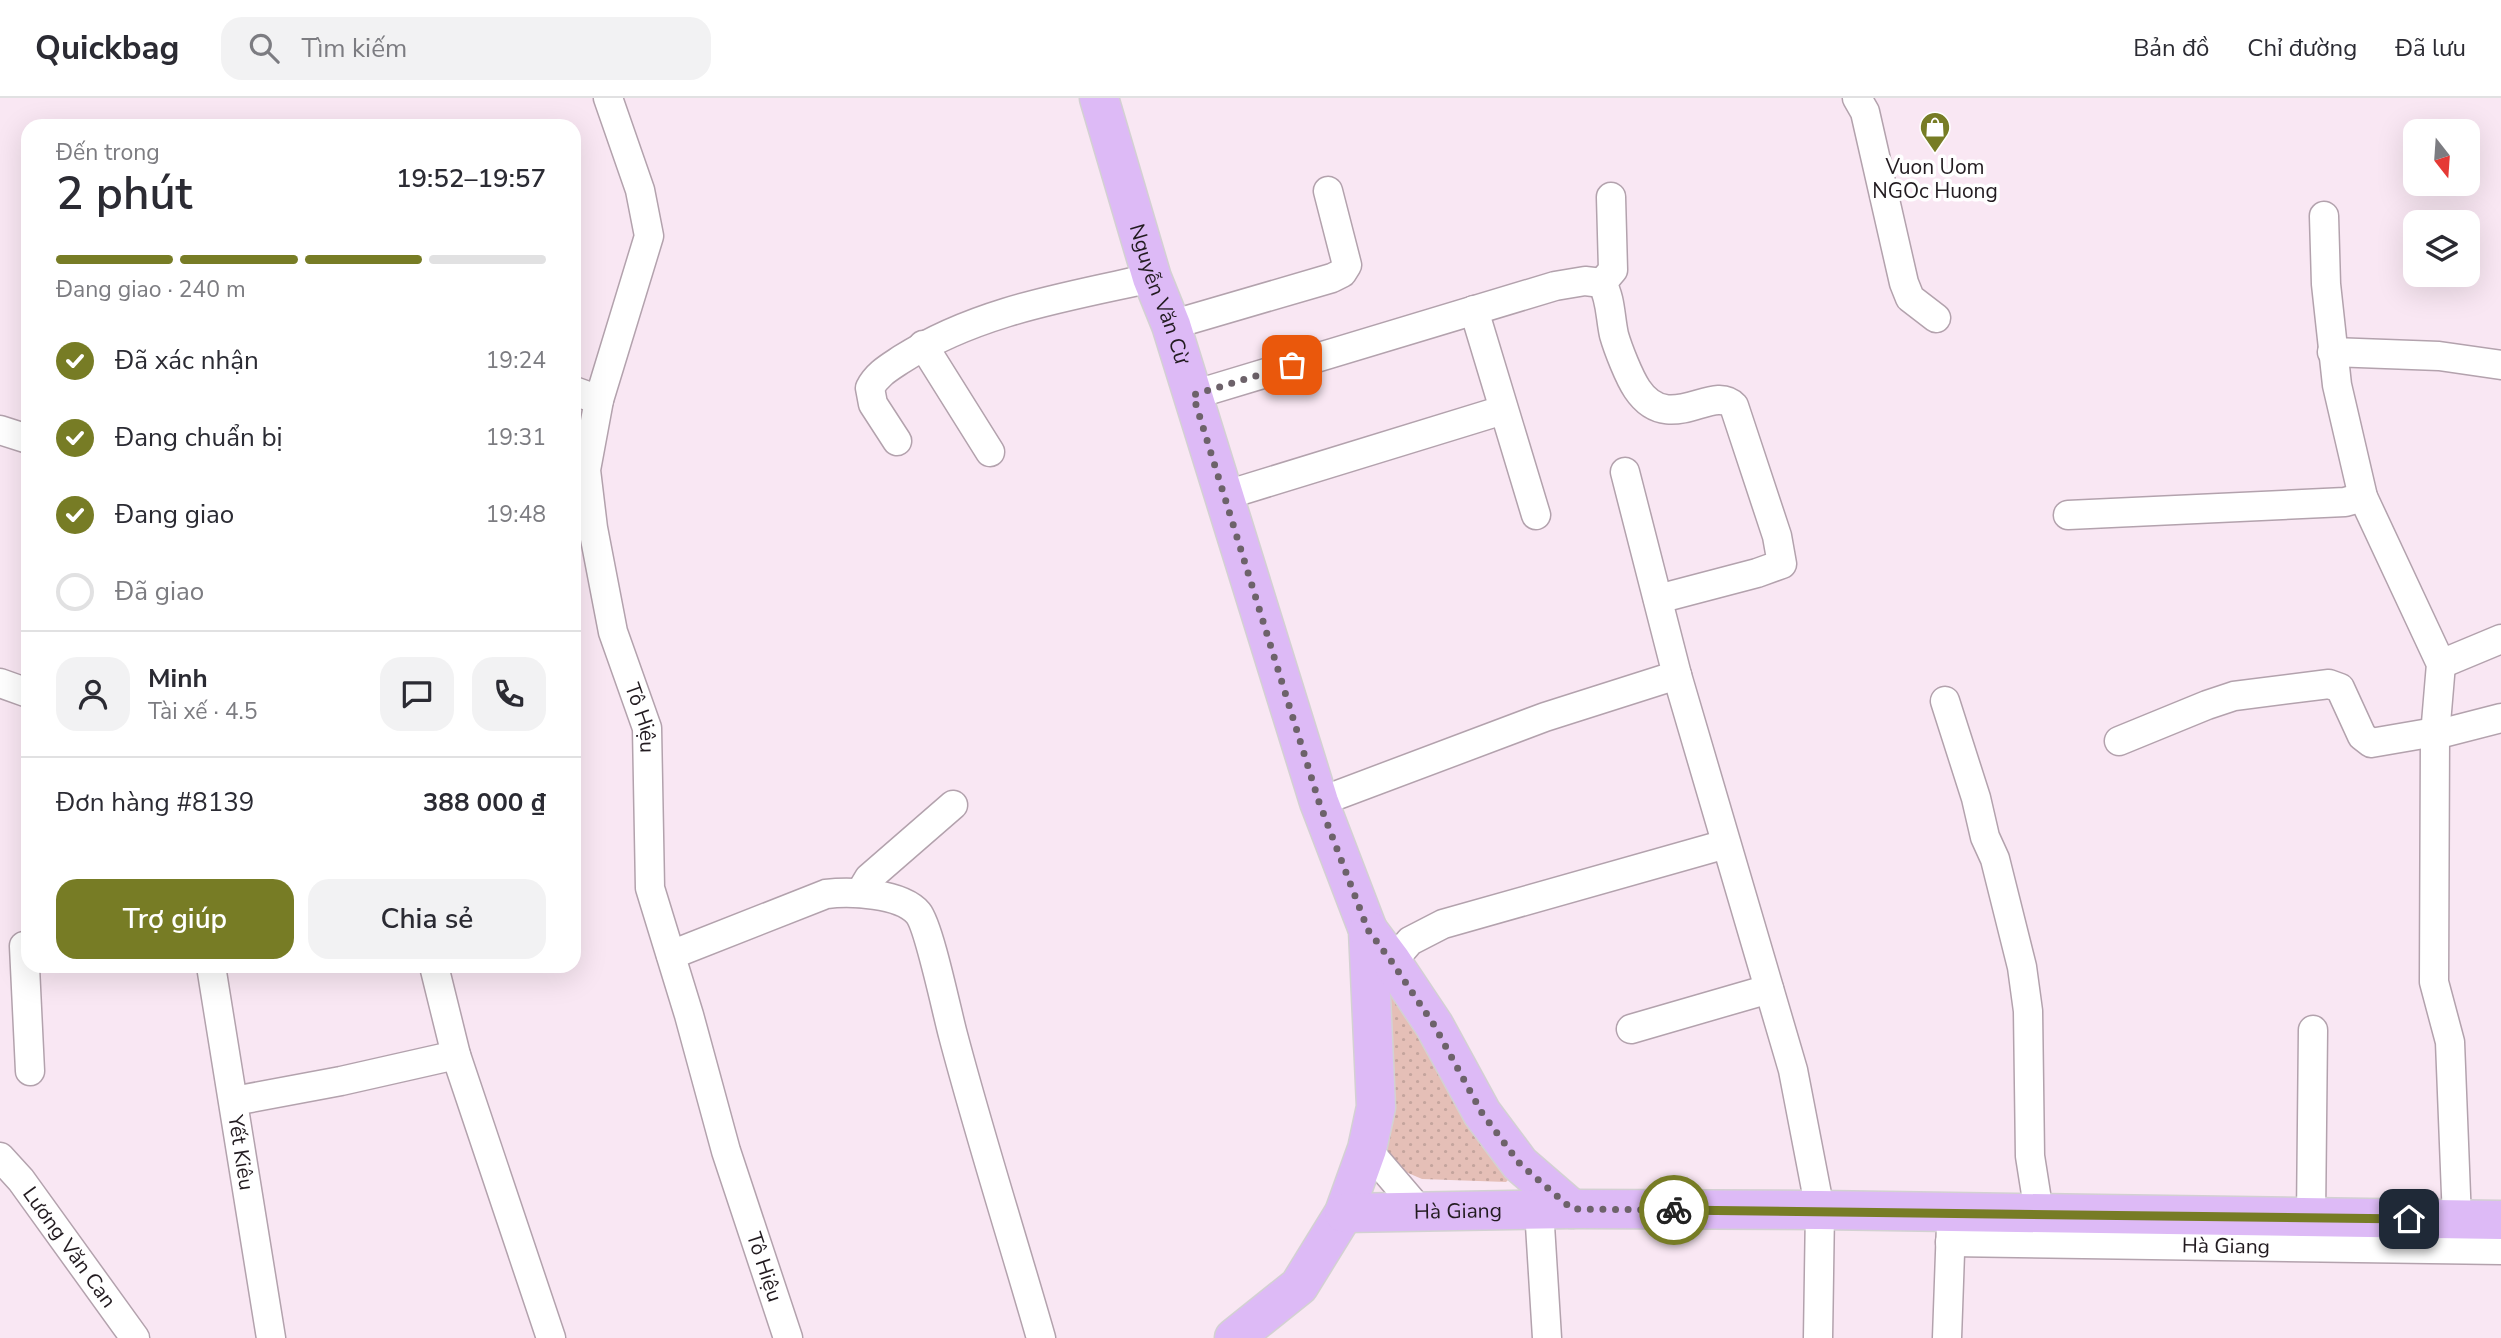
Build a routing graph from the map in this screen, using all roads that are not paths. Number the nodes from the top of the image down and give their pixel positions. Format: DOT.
graph roads {
  1 [pos="608,98"];
  2 [pos="1099,98"];
  3 [pos="1857,98"];
  4 [pos="1328,191"];
  5 [pos="1611,197"];
  6 [pos="2324,216"];
  7 [pos="1152,278"];
  8 [pos="1602,283"];
  9 [pos="1474,310"];
  10 [pos="1936,318"];
  11 [pos="1171,325"];
  12 [pos="923,345"];
  13 [pos="2332,352"];
  14 [pos="2501,365"];
  15 [pos="1193,395"];
  16 [pos="587,396"];
  17 [pos="1503,410"];
  18 [pos="0,430"];
  19 [pos="21,437"];
  20 [pos="897,441"];
  21 [pos="990,452"];
  22 [pos="1625,472"];
  23 [pos="1223,496"];
  24 [pos="2364,497"];
  25 [pos="1536,515"];
  26 [pos="2068,515"];
  27 [pos="1658,599"];
  28 [pos="2501,639"];
  29 [pos="2441,664"];
  30 [pos="1677,675"];
  31 [pos="0,682"];
  32 [pos="21,690"];
  33 [pos="1945,701"];
  34 [pos="2501,718"];
  35 [pos="2435,734"];
  36 [pos="2119,741"];
  37 [pos="1319,802"];
  38 [pos="953,804"];
  39 [pos="1726,844"];
  40 [pos="860,893"];
  41 [pos="1368,930"];
  42 [pos="17,946"];
  43 [pos="671,955"];
  44 [pos="1392,962"];
  45 [pos="212,973"];
  46 [pos="436,973"];
  47 [pos="1769,989"];
  48 [pos="1631,1028"];
  49 [pos="2312,1030"];
  50 [pos="456,1055"];
  51 [pos="30,1071"];
  52 [pos="234,1101"];
  53 [pos="1367,1149"];
  54 [pos="0,1157"];
  55 [pos="1556,1209"];
  56 [pos="1820,1210"];
  57 [pos="1420,1211"];
  58 [pos="1344,1213"];
  59 [pos="2039,1213"];
  60 [pos="2311,1217"];
  61 [pos="2458,1220"];
  62 [pos="2501,1220"];
  63 [pos="1951,1227"];
  64 [pos="2501,1250"];
  65 [pos="135,1338"];
  66 [pos="271,1338"];
  67 [pos="551,1338"];
  68 [pos="788,1338"];
  69 [pos="1041,1338"];
  70 [pos="1234,1338"];
  71 [pos="1547,1338"];
  72 [pos="1818,1338"];
  73 [pos="1947,1338"];
  1 -- 16 [label="street, Tô Hiệu"];
  2 -- 7 [label="highway, Nguyễn Văn Cừ"];
  3 -- 10 [label="street"];
  4 -- 11 [label="street"];
  5 -- 8 [label="street"];
  6 -- 13 [label="street"];
  7 -- 11 [label="highway, Nguyễn Văn Cừ"];
  7 -- 12 [label="street"];
  8 -- 9 [label="street"];
  8 -- 27 [label="street"];
  9 -- 15 [label="street"];
  9 -- 17 [label="street"];
  11 -- 15 [label="highway, Nguyễn Văn Cừ"];
  12 -- 20 [label="street"];
  12 -- 21 [label="street"];
  13 -- 14 [label="street"];
  13 -- 24 [label="street"];
  15 -- 23 [label="highway, Nguyễn Văn Cừ"];
  16 -- 43 [label="street, Tô Hiệu"];
  17 -- 23 [label="street"];
  17 -- 25 [label="street"];
  18 -- 19 [label="street"];
  22 -- 27 [label="street"];
  23 -- 37 [label="highway, Nguyễn Văn Cừ"];
  24 -- 26 [label="street"];
  24 -- 29 [label="street"];
  27 -- 30 [label="street"];
  28 -- 29 [label="street"];
  29 -- 35 [label="street"];
  30 -- 37 [label="street"];
  30 -- 39 [label="street"];
  31 -- 32 [label="street"];
  33 -- 59 [label="street"];
  34 -- 35 [label="street"];
  35 -- 36 [label="street"];
  35 -- 61 [label="street"];
  37 -- 41 [label="highway, Nguyễn Văn Cừ"];
  38 -- 40 [label="street"];
  39 -- 44 [label="street"];
  39 -- 47 [label="street"];
  40 -- 43 [label="street"];
  40 -- 69 [label="street"];
  41 -- 44 [label="highway"];
  41 -- 53 [label="highway, Nguyễn Văn Cừ"];
  42 -- 51 [label="street"];
  43 -- 68 [label="street, Tô Hiệu"];
  44 -- 55 [label="highway"];
  45 -- 52 [label="street, Yết Kiêu"];
  46 -- 50 [label="street"];
  47 -- 48 [label="street"];
  47 -- 56 [label="street"];
  49 -- 60 [label="street"];
  50 -- 52 [label="street"];
  50 -- 67 [label="street"];
  52 -- 66 [label="street, Yết Kiêu"];
  53 -- 57 [label="street"];
  53 -- 58 [label="highway, Nguyễn Văn Cừ"];
  54 -- 65 [label="street, Lương Văn Can"];
  55 -- 56 [label="highway, Hà Giang"];
  55 -- 57 [label="highway, Hà Giang"];
  55 -- 71 [label="street"];
  56 -- 63 [label="highway, Hà Giang"];
  56 -- 72 [label="street"];
  57 -- 58 [label="highway, Hà Giang"];
  58 -- 70 [label="highway, Nguyễn Văn Cừ"];
  59 -- 60 [label="highway, Hà Giang"];
  59 -- 63 [label="highway, Hà Giang"];
  60 -- 61 [label="highway, Hà Giang"];
  61 -- 62 [label="highway, Hà Giang"];
  63 -- 64 [label="street, Hà Giang"];
  63 -- 73 [label="street"];
}
